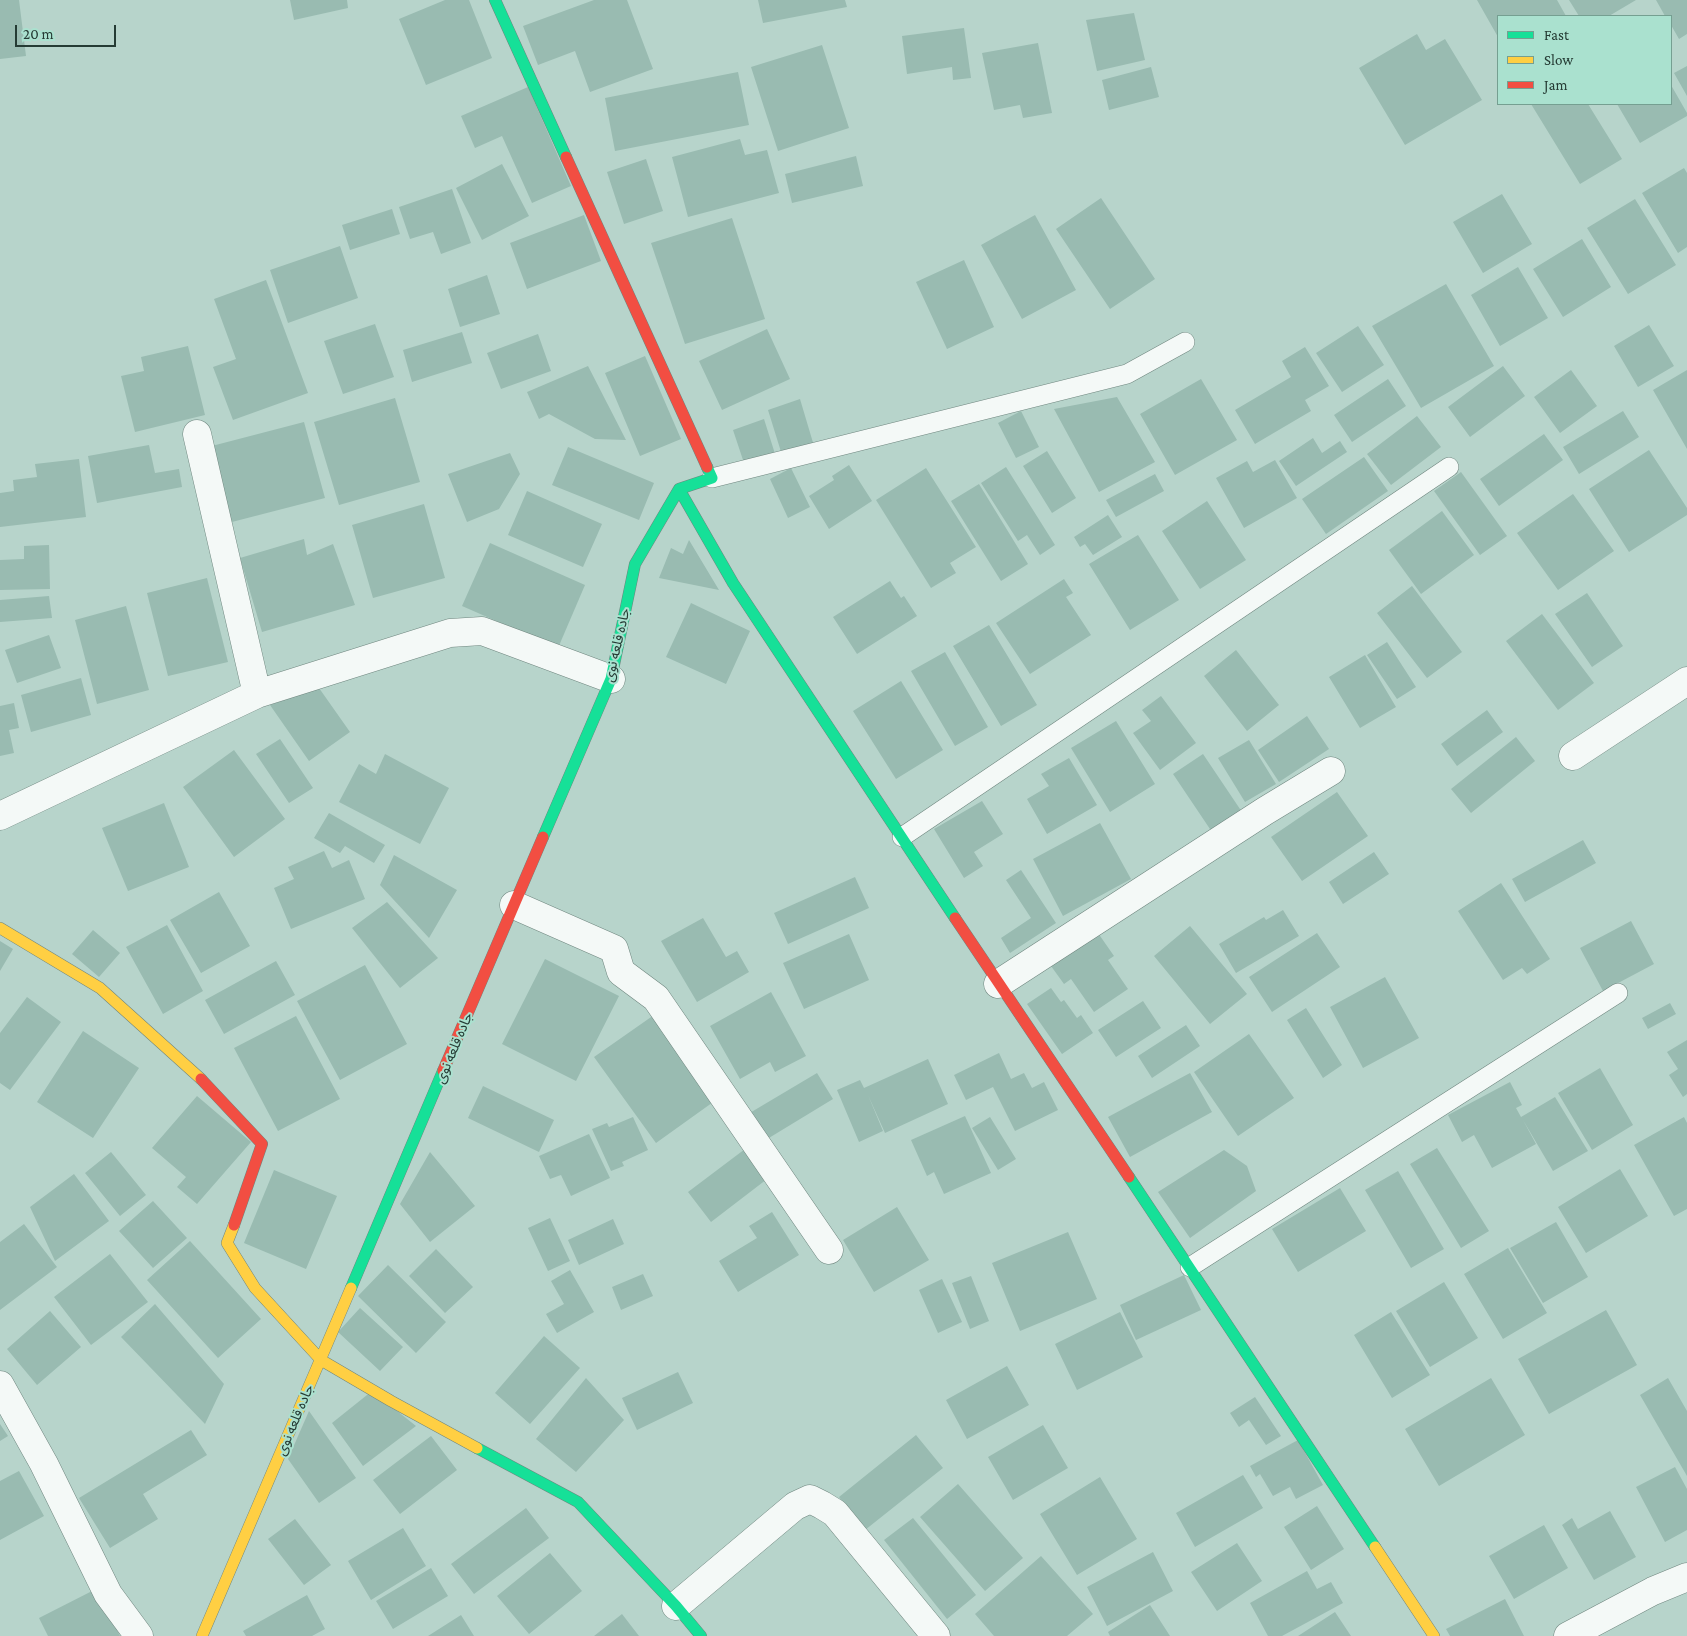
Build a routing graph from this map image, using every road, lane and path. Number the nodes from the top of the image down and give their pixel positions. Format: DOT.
graph roads {
  1 [pos="495,0"];
  2 [pos="1186,342"];
  3 [pos="197,434"];
  4 [pos="1449,467"];
  5 [pos="712,478"];
  6 [pos="679,489"];
  7 [pos="611,679"];
  8 [pos="1687,681"];
  9 [pos="258,694"];
  10 [pos="1573,756"];
  11 [pos="1331,771"];
  12 [pos="0,816"];
  13 [pos="902,837"];
  14 [pos="514,905"];
  15 [pos="0,928"];
  16 [pos="998,984"];
  17 [pos="1618,994"];
  18 [pos="829,1250"];
  19 [pos="1190,1267"];
  20 [pos="321,1360"];
  21 [pos="0,1385"];
  22 [pos="1687,1577"];
  23 [pos="676,1606"];
  24 [pos="139,1636"];
  25 [pos="202,1636"];
  26 [pos="702,1636"];
  27 [pos="936,1636"];
  28 [pos="1434,1636"];
  29 [pos="1568,1636"];
  1 -- 5 [label="street"];
  2 -- 5 [label="lane"];
  3 -- 9 [label="street"];
  4 -- 13 [label="lane"];
  5 -- 6 [label="street"];
  6 -- 7 [label="street, جاده قلعه نوی"];
  6 -- 13 [label="street"];
  7 -- 9 [label="street"];
  7 -- 14 [label="street, جاده قلعه نوی"];
  8 -- 10 [label="street"];
  9 -- 12 [label="street"];
  11 -- 16 [label="street"];
  13 -- 16 [label="street"];
  14 -- 18 [label="street"];
  14 -- 20 [label="street, جاده قلعه نوی"];
  15 -- 20 [label="street"];
  16 -- 19 [label="street"];
  17 -- 19 [label="lane"];
  19 -- 28 [label="street"];
  20 -- 23 [label="street"];
  20 -- 25 [label="street, جاده قلعه نوی"];
  21 -- 24 [label="street"];
  22 -- 29 [label="street"];
  23 -- 26 [label="street"];
  23 -- 27 [label="street"];
}
